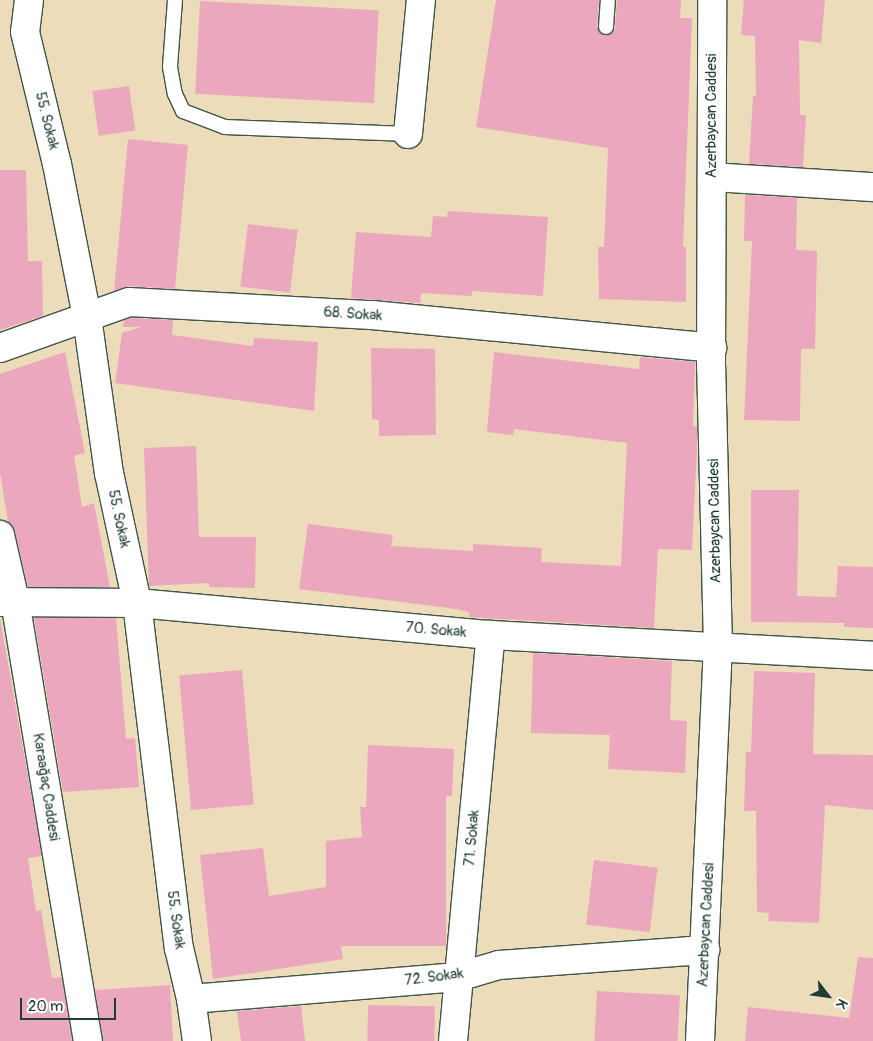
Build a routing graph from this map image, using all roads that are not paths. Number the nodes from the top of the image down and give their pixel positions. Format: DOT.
graph roads {
  1 [pos="29,0"];
  2 [pos="175,0"];
  3 [pos="420,0"];
  4 [pos="608,0"];
  5 [pos="712,0"];
  6 [pos="606,26"];
  7 [pos="408,134"];
  8 [pos="712,176"];
  9 [pos="873,187"];
  10 [pos="86,317"];
  11 [pos="0,348"];
  12 [pos="712,348"];
  13 [pos="0,535"];
  14 [pos="8,601"];
  15 [pos="137,603"];
  16 [pos="492,635"];
  17 [pos="718,646"];
  18 [pos="873,656"];
  19 [pos="705,950"];
  20 [pos="458,977"];
  21 [pos="192,999"];
  22 [pos="88,1041"];
  23 [pos="197,1041"];
  24 [pos="454,1041"];
  25 [pos="700,1041"];
  1 -- 10 [label="street, 55. Sokak"];
  2 -- 7 [label="lane"];
  3 -- 7 [label="street"];
  4 -- 6 [label="lane"];
  5 -- 8 [label="street, Azerbaycan Caddesi"];
  8 -- 9 [label="street"];
  8 -- 12 [label="street, Azerbaycan Caddesi"];
  10 -- 11 [label="street, 68. Sokak"];
  10 -- 12 [label="street, 68. Sokak"];
  10 -- 15 [label="street, 55. Sokak"];
  12 -- 17 [label="street, Azerbaycan Caddesi"];
  13 -- 14 [label="street, Karaağaç Caddesi"];
  14 -- 15 [label="street, 70. Sokak"];
  14 -- 22 [label="street, Karaağaç Caddesi"];
  15 -- 16 [label="street, 70. Sokak"];
  15 -- 21 [label="street, 55. Sokak"];
  16 -- 17 [label="street, 70. Sokak"];
  16 -- 20 [label="street, 71. Sokak"];
  17 -- 18 [label="street, 70. Sokak"];
  17 -- 19 [label="street, Azerbaycan Caddesi"];
  19 -- 20 [label="street, 72. Sokak"];
  19 -- 25 [label="street, Azerbaycan Caddesi"];
  20 -- 21 [label="street, 72. Sokak"];
  20 -- 24 [label="street, 71. Sokak"];
  21 -- 23 [label="street, 55. Sokak"];
}
